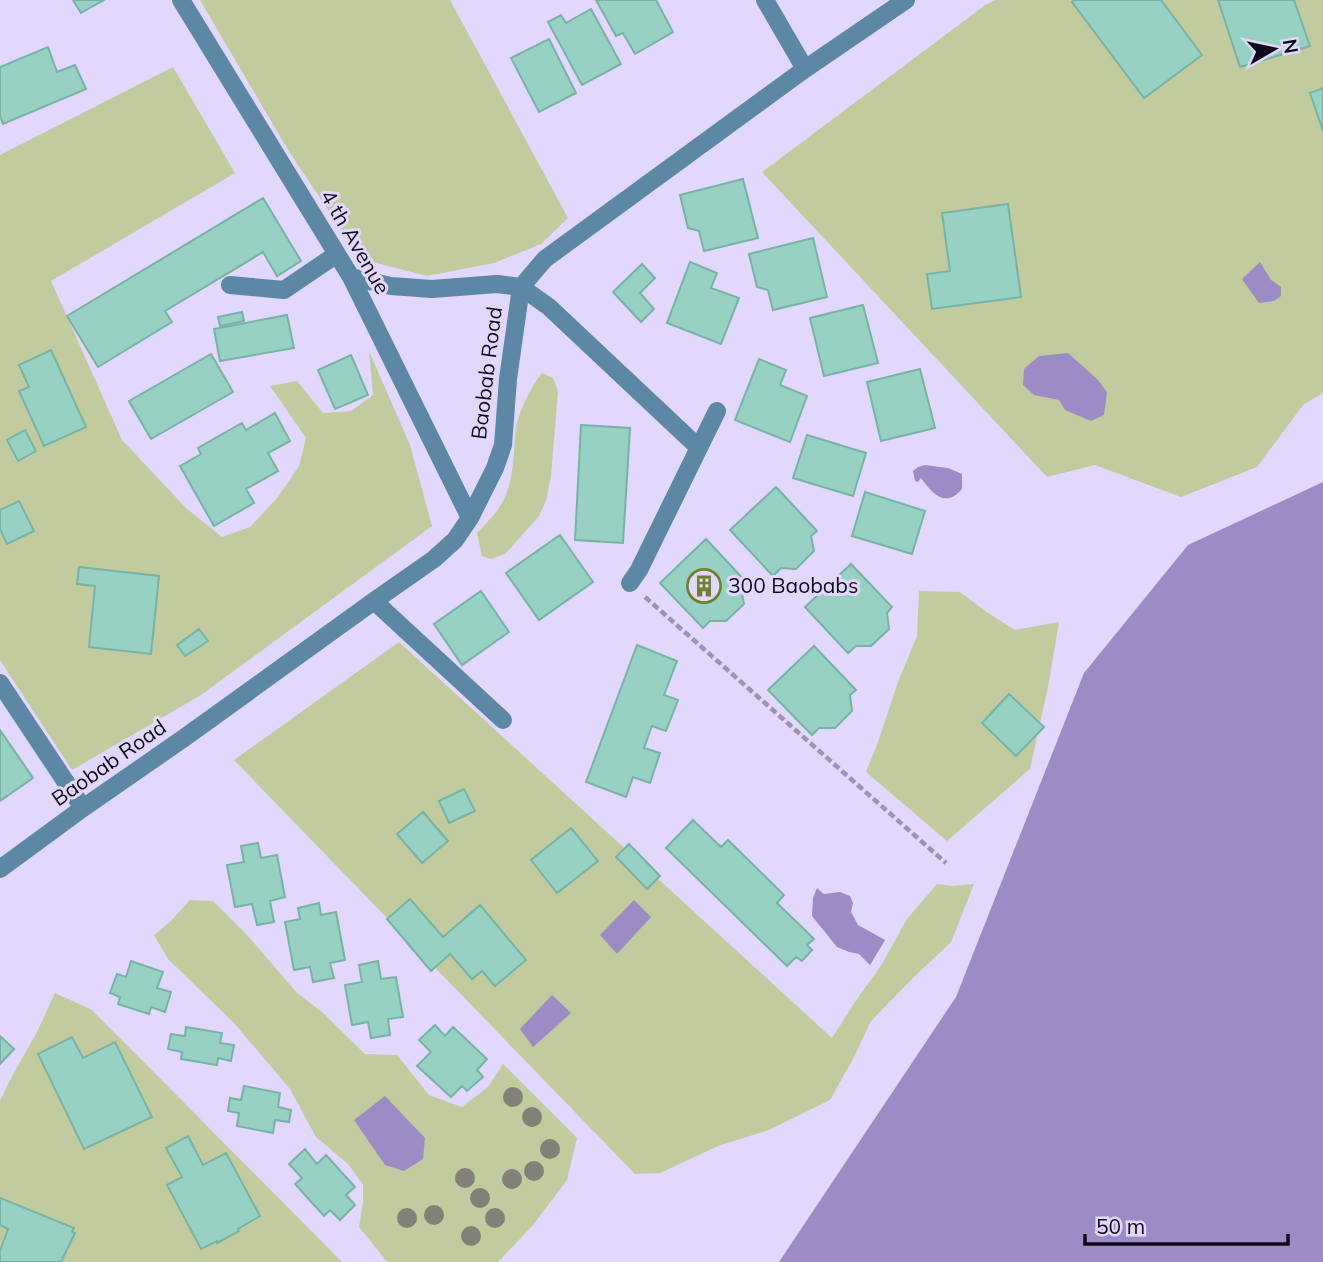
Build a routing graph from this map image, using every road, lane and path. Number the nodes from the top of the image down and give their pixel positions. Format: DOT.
graph roads {
  1 [pos="181,0"];
  2 [pos="765,0"];
  3 [pos="906,0"];
  4 [pos="805,69"];
  5 [pos="337,254"];
  6 [pos="351,277"];
  7 [pos="229,285"];
  8 [pos="521,287"];
  9 [pos="717,411"];
  10 [pos="698,447"];
  11 [pos="471,518"];
  12 [pos="630,583"];
  13 [pos="374,601"];
  14 [pos="0,683"];
  15 [pos="503,720"];
  16 [pos="83,808"];
  17 [pos="946,863"];
  18 [pos="0,869"];
  1 -- 5 [label="street, 4 th Avenue"];
  2 -- 4 [label="street"];
  3 -- 4 [label="street, Baobab Road"];
  4 -- 8 [label="street, Baobab Road"];
  5 -- 6 [label="street, 4 th Avenue"];
  5 -- 7 [label="street"];
  6 -- 8 [label="street"];
  6 -- 11 [label="street, 4 th Avenue"];
  8 -- 10 [label="street"];
  8 -- 11 [label="street, Baobab Road"];
  9 -- 10 [label="street"];
  10 -- 12 [label="street"];
  11 -- 13 [label="street, Baobab Road"];
  12 -- 17 [label="path"];
  13 -- 15 [label="street"];
  13 -- 16 [label="street, Baobab Road"];
  14 -- 16 [label="street"];
  16 -- 18 [label="street, Baobab Road"];
}
